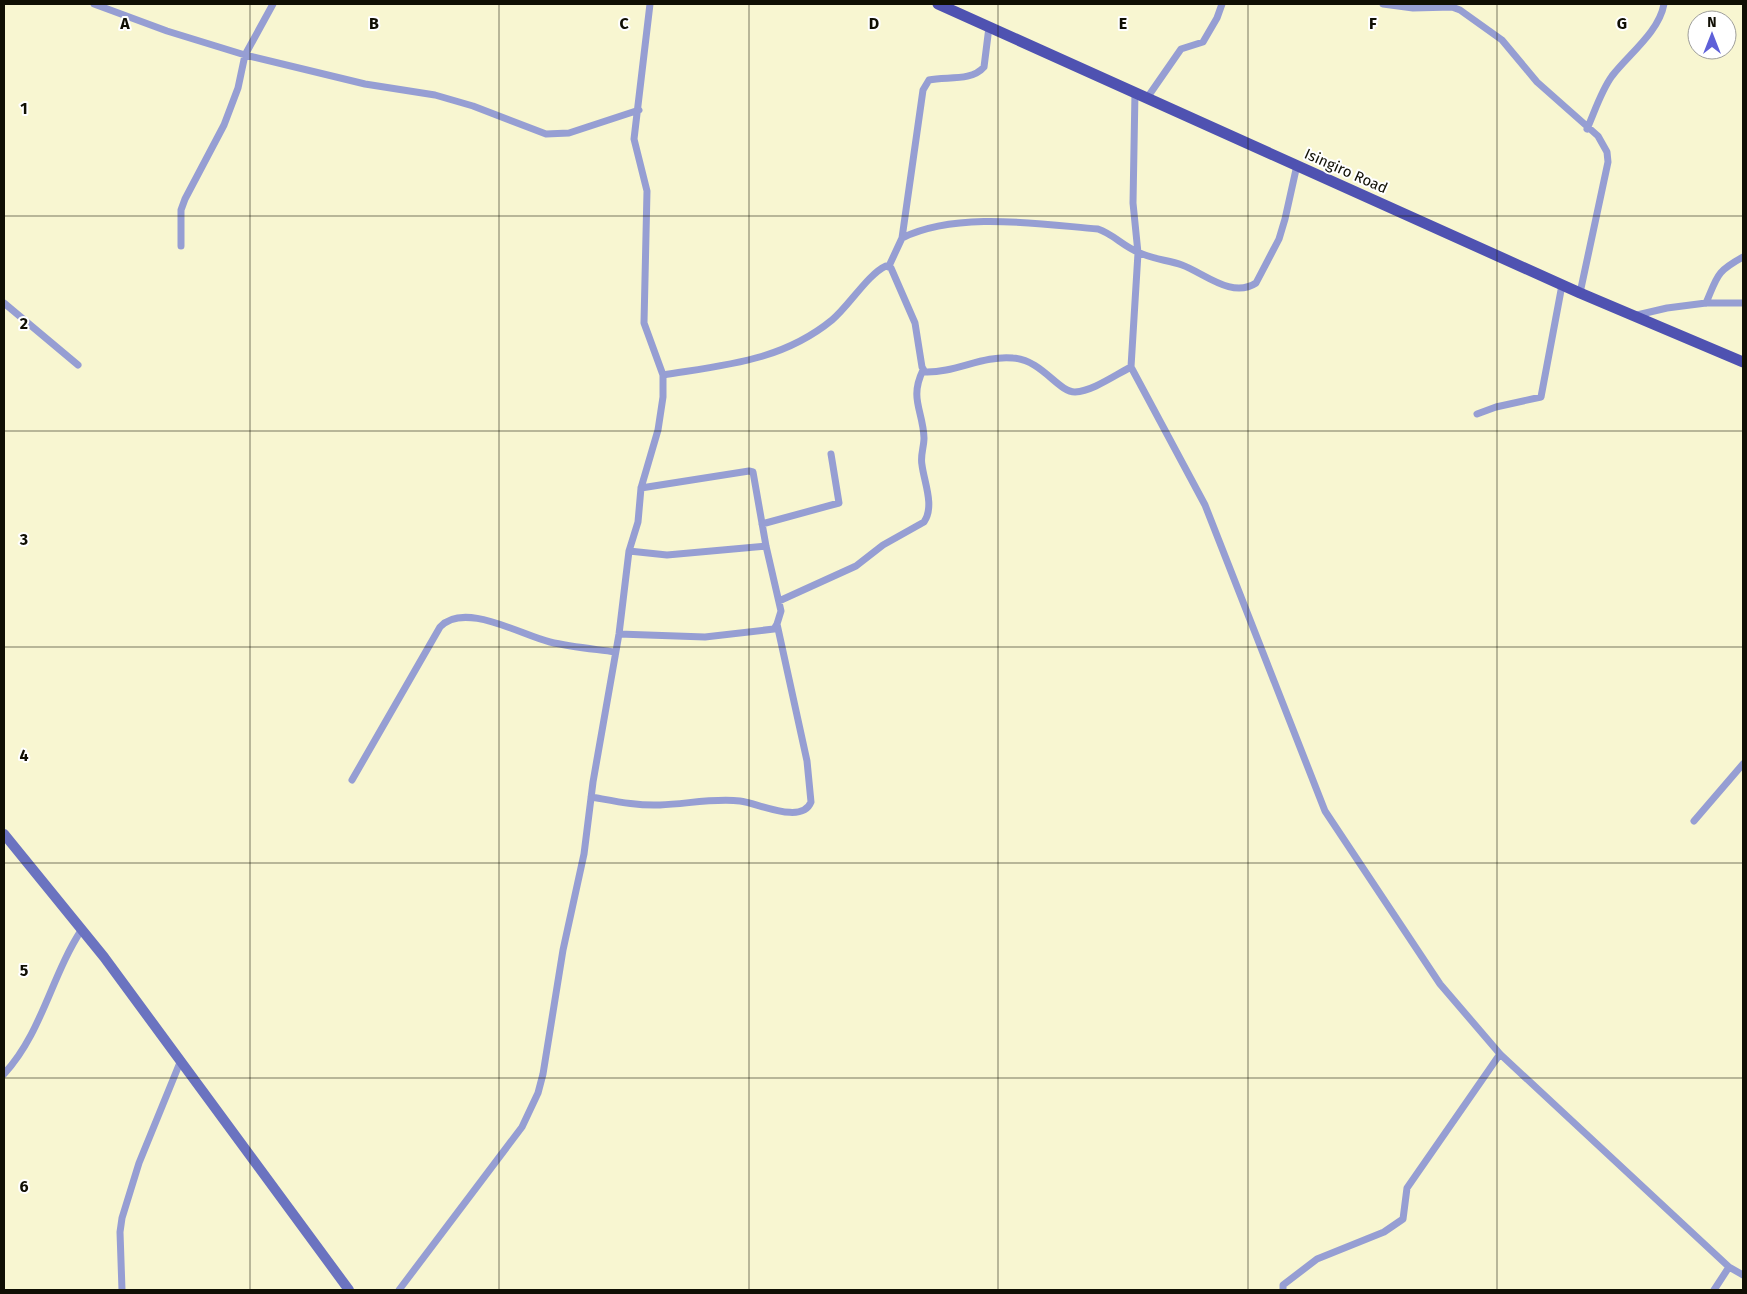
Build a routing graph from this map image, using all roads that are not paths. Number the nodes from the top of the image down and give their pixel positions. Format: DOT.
graph roads {
  1 [pos="94,4"];
  2 [pos="274,4"];
  3 [pos="650,4"];
  4 [pos="941,4"];
  5 [pos="1222,4"];
  6 [pos="1383,4"];
  7 [pos="1664,4"];
  8 [pos="990,27"];
  9 [pos="245,55"];
  10 [pos="1135,92"];
  11 [pos="1147,98"];
  12 [pos="638,110"];
  13 [pos="1588,129"];
  14 [pos="1297,165"];
  15 [pos="902,238"];
  16 [pos="181,246"];
  17 [pos="1138,253"];
  18 [pos="1743,257"];
  19 [pos="889,266"];
  20 [pos="1562,285"];
  21 [pos="1580,293"];
  22 [pos="4,303"];
  23 [pos="1706,303"];
  24 [pos="1743,303"];
  25 [pos="1637,315"];
  26 [pos="1743,362"];
  27 [pos="78,366"];
  28 [pos="1131,367"];
  29 [pos="923,370"];
  30 [pos="664,375"];
  31 [pos="1477,414"];
  32 [pos="831,454"];
  33 [pos="642,488"];
  34 [pos="762,524"];
  35 [pos="766,546"];
  36 [pos="629,551"];
  37 [pos="778,601"];
  38 [pos="777,624"];
  39 [pos="619,634"];
  40 [pos="615,652"];
  41 [pos="1743,764"];
  42 [pos="352,780"];
  43 [pos="591,797"];
  44 [pos="1694,822"];
  45 [pos="4,834"];
  46 [pos="82,930"];
  47 [pos="1500,1054"];
  48 [pos="181,1059"];
  49 [pos="4,1074"];
  50 [pos="1729,1267"];
  51 [pos="1743,1275"];
  52 [pos="122,1290"];
  53 [pos="349,1290"];
  54 [pos="400,1290"];
  55 [pos="1283,1290"];
  56 [pos="1714,1290"];
  1 -- 9 [label="street"];
  2 -- 9 [label="street"];
  3 -- 12 [label="street"];
  4 -- 8 [label="main road, Isingiro Road"];
  5 -- 11 [label="street"];
  6 -- 13 [label="street"];
  7 -- 13 [label="street"];
  8 -- 10 [label="main road, Isingiro Road"];
  8 -- 15 [label="street"];
  9 -- 12 [label="street"];
  9 -- 16 [label="street"];
  10 -- 11 [label="main road, Isingiro Road"];
  10 -- 17 [label="street"];
  11 -- 14 [label="main road, Isingiro Road"];
  12 -- 30 [label="street"];
  13 -- 21 [label="street"];
  14 -- 17 [label="street"];
  14 -- 20 [label="main road, Isingiro Road"];
  15 -- 17 [label="street"];
  15 -- 19 [label="street"];
  17 -- 28 [label="street"];
  18 -- 23 [label="street"];
  19 -- 29 [label="street"];
  19 -- 30 [label="street"];
  20 -- 21 [label="main road, Isingiro Road"];
  20 -- 31 [label="street"];
  21 -- 25 [label="main road, Isingiro Road"];
  22 -- 27 [label="street"];
  23 -- 24 [label="street"];
  23 -- 25 [label="street"];
  25 -- 26 [label="main road, Isingiro Road"];
  28 -- 29 [label="street"];
  28 -- 47 [label="street"];
  29 -- 37 [label="street"];
  30 -- 33 [label="street"];
  32 -- 34 [label="street"];
  33 -- 34 [label="street"];
  33 -- 36 [label="street"];
  34 -- 35 [label="street"];
  35 -- 36 [label="street"];
  35 -- 37 [label="street"];
  36 -- 39 [label="street"];
  37 -- 38 [label="street"];
  38 -- 39 [label="street"];
  38 -- 43 [label="street"];
  39 -- 40 [label="street"];
  40 -- 42 [label="street"];
  40 -- 43 [label="street"];
  41 -- 44 [label="street"];
  43 -- 54 [label="street"];
  45 -- 46 [label="main road"];
  46 -- 48 [label="main road"];
  46 -- 49 [label="street"];
  47 -- 50 [label="street"];
  47 -- 55 [label="street"];
  48 -- 52 [label="street"];
  48 -- 53 [label="main road"];
  50 -- 51 [label="street"];
  50 -- 56 [label="street"];
}
